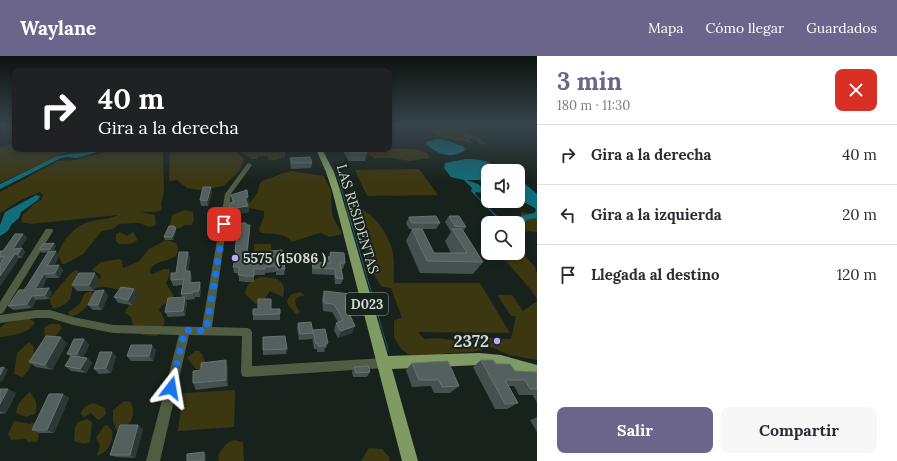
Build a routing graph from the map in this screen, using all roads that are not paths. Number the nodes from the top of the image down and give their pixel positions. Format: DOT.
graph roads {
  1 [pos="320,152"];
  2 [pos="249,165"];
  3 [pos="49,231"];
  4 [pos="0,310"];
  5 [pos="0,319"];
  6 [pos="185,330"];
  7 [pos="206,331"];
  8 [pos="384,363"];
  9 [pos="537,372"];
  10 [pos="154,461"];
  11 [pos="410,461"];
  1 -- 8 [label="main road, LAS RESIDENTAS / D023"];
  2 -- 7 [label="street"];
  3 -- 4 [label="street"];
  5 -- 6 [label="street"];
  6 -- 7 [label="street"];
  6 -- 10 [label="street"];
  7 -- 8 [label="street"];
  8 -- 9 [label="main road"];
  8 -- 11 [label="main road, LAS RESIDENTAS / D023"];
}
